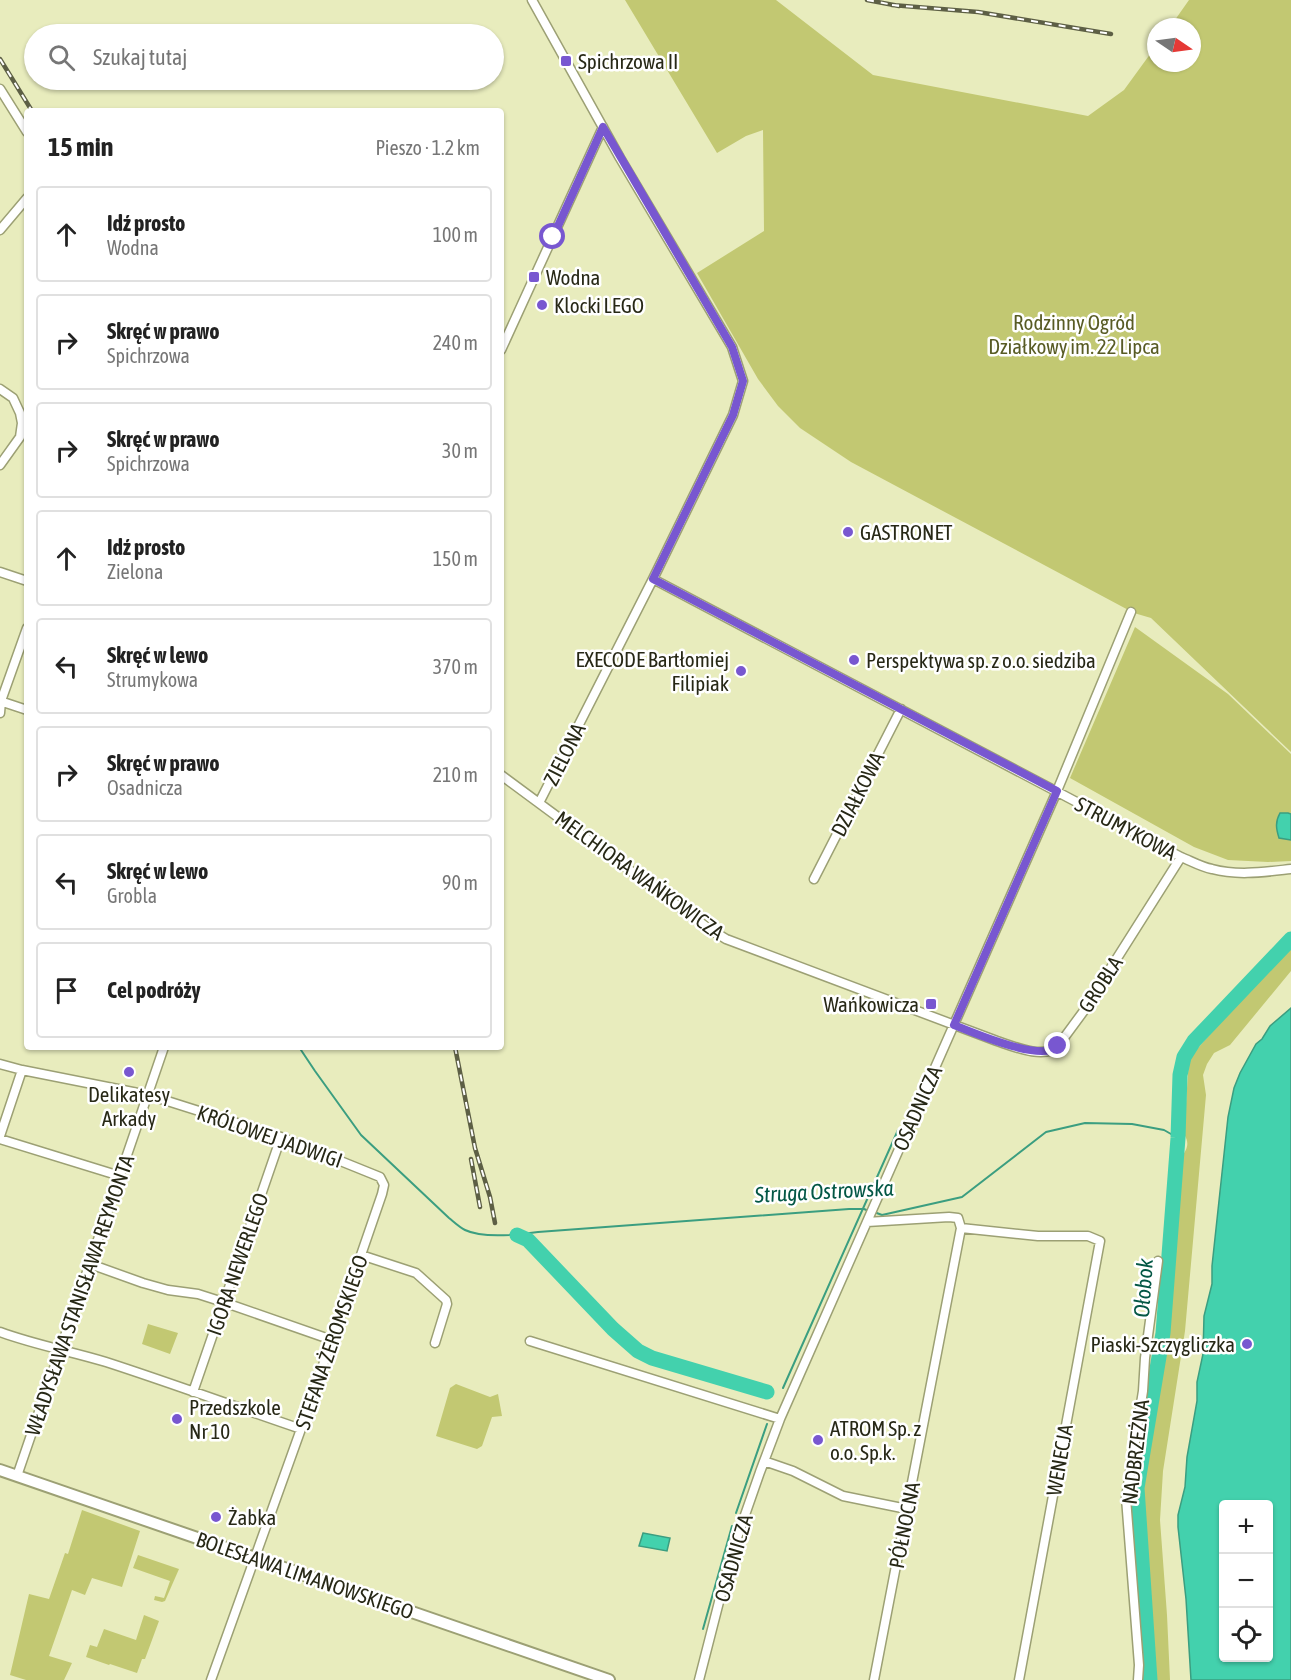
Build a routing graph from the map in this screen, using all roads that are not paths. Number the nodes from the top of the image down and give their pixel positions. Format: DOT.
graph roads {
  1 [pos="532,0"];
  2 [pos="0,89"];
  3 [pos="24,127"];
  4 [pos="603,127"];
  5 [pos="24,202"];
  6 [pos="0,230"];
  7 [pos="504,343"];
  8 [pos="0,389"];
  9 [pos="0,465"];
  10 [pos="0,572"];
  11 [pos="653,579"];
  12 [pos="24,581"];
  13 [pos="1131,612"];
  14 [pos="24,635"];
  15 [pos="4,682"];
  16 [pos="1,701"];
  17 [pos="24,709"];
  18 [pos="901,710"];
  19 [pos="0,712"];
  20 [pos="504,777"];
  21 [pos="1057,791"];
  22 [pos="539,803"];
  23 [pos="1181,857"];
  24 [pos="1291,869"];
  25 [pos="814,879"];
  26 [pos="954,1025"];
  27 [pos="163,1050"];
  28 [pos="0,1064"];
  29 [pos="22,1070"];
  30 [pos="148,1095"];
  31 [pos="0,1137"];
  32 [pos="281,1137"];
  33 [pos="120,1176"];
  34 [pos="382,1194"];
  35 [pos="867,1222"];
  36 [pos="961,1228"];
  37 [pos="361,1255"];
  38 [pos="1158,1261"];
  39 [pos="90,1264"];
  40 [pos="223,1302"];
  41 [pos="0,1332"];
  42 [pos="332,1340"];
  43 [pos="530,1341"];
  44 [pos="435,1343"];
  45 [pos="61,1349"];
  46 [pos="193,1392"];
  47 [pos="780,1419"];
  48 [pos="302,1429"];
  49 [pos="764,1461"];
  50 [pos="0,1470"];
  51 [pos="17,1476"];
  52 [pos="907,1509"];
  53 [pos="256,1557"];
  54 [pos="586,1676"];
  55 [pos="212,1680"];
  56 [pos="609,1680"];
  57 [pos="699,1680"];
  58 [pos="874,1680"];
  59 [pos="1019,1680"];
  60 [pos="1138,1680"];
  1 -- 4 [label="street, ZIELONA"];
  2 -- 3 [label="street"];
  4 -- 7 [label="street"];
  4 -- 11 [label="street, ZIELONA"];
  5 -- 6 [label="street"];
  8 -- 9 [label="street"];
  10 -- 12 [label="street"];
  11 -- 18 [label="street, STRUMYKOWA"];
  11 -- 22 [label="street, ZIELONA"];
  13 -- 21 [label="street, OSADNICZA"];
  14 -- 15 [label="street"];
  15 -- 16 [label="street"];
  16 -- 17 [label="street"];
  16 -- 19 [label="street"];
  18 -- 21 [label="street, STRUMYKOWA"];
  18 -- 25 [label="street, DZIAŁKOWA"];
  20 -- 22 [label="street, MELCHIORA WAŃKOWICZA"];
  21 -- 23 [label="street, STRUMYKOWA"];
  21 -- 26 [label="street, OSADNICZA"];
  22 -- 26 [label="street, MELCHIORA WAŃKOWICZA"];
  23 -- 24 [label="street, STRUMYKOWA"];
  23 -- 26 [label="street, GROBLA"];
  26 -- 35 [label="street, OSADNICZA"];
  27 -- 30 [label="street, WŁADYSŁAWA STANISŁAWA REYMONTA"];
  28 -- 29 [label="street, KRÓLOWEJ JADWIGI"];
  29 -- 30 [label="street, KRÓLOWEJ JADWIGI"];
  29 -- 31 [label="street"];
  30 -- 32 [label="street, KRÓLOWEJ JADWIGI"];
  30 -- 33 [label="street, WŁADYSŁAWA STANISŁAWA REYMONTA"];
  31 -- 33 [label="street"];
  32 -- 34 [label="street, KRÓLOWEJ JADWIGI"];
  32 -- 40 [label="street, IGORA NEWERLEGO"];
  33 -- 39 [label="street, WŁADYSŁAWA STANISŁAWA REYMONTA"];
  34 -- 37 [label="street, STEFANA ŻEROMSKIEGO"];
  35 -- 36 [label="street"];
  35 -- 47 [label="street, OSADNICZA"];
  36 -- 52 [label="street, PÓŁNOCNA"];
  36 -- 59 [label="street, WENECJA"];
  37 -- 42 [label="street, STEFANA ŻEROMSKIEGO"];
  37 -- 44 [label="street"];
  38 -- 60 [label="street, NADBRZEŻNA"];
  39 -- 40 [label="street"];
  39 -- 45 [label="street, WŁADYSŁAWA STANISŁAWA REYMONTA"];
  40 -- 42 [label="street"];
  40 -- 46 [label="street, IGORA NEWERLEGO"];
  41 -- 45 [label="street"];
  42 -- 48 [label="street, STEFANA ŻEROMSKIEGO"];
  43 -- 47 [label="street"];
  45 -- 46 [label="street"];
  45 -- 51 [label="street, WŁADYSŁAWA STANISŁAWA REYMONTA"];
  46 -- 48 [label="street"];
  47 -- 49 [label="street, OSADNICZA"];
  48 -- 53 [label="street, STEFANA ŻEROMSKIEGO"];
  49 -- 52 [label="street"];
  49 -- 57 [label="street, OSADNICZA"];
  50 -- 51 [label="street, BOLESŁAWA LIMANOWSKIEGO"];
  51 -- 53 [label="street, BOLESŁAWA LIMANOWSKIEGO"];
  52 -- 58 [label="street, PÓŁNOCNA"];
  53 -- 54 [label="street, BOLESŁAWA LIMANOWSKIEGO"];
  53 -- 55 [label="street, STEFANA ŻEROMSKIEGO"];
  54 -- 56 [label="street, BOLESŁAWA LIMANOWSKIEGO"];
}
